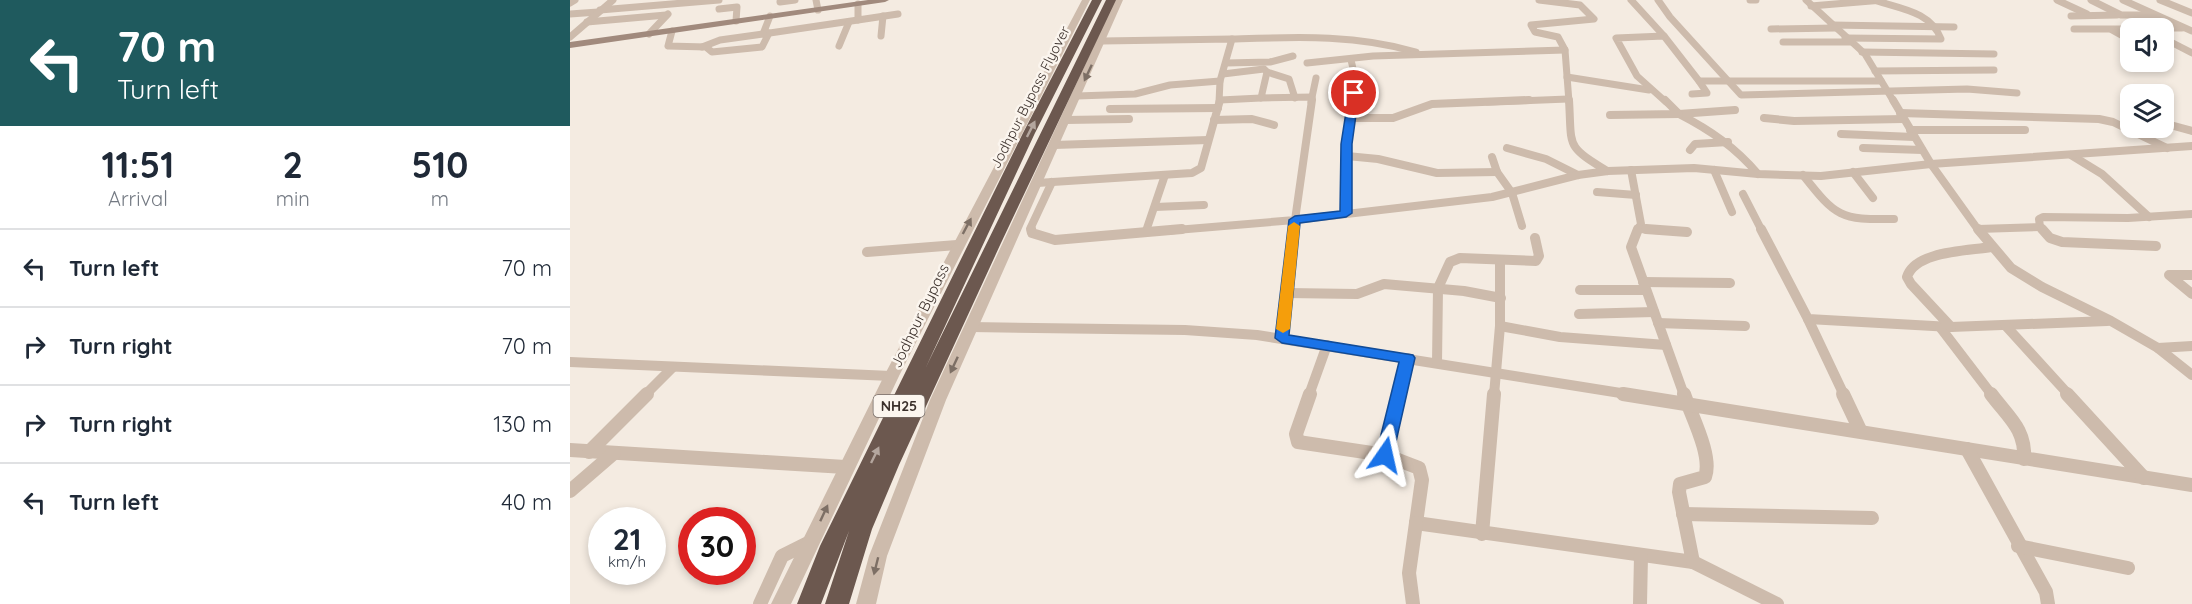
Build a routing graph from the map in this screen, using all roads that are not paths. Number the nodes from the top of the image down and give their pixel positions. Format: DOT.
graph roads {
  1 [pos="614,0"];
  2 [pos="719,0"];
  3 [pos="795,0"];
  4 [pos="885,0"];
  5 [pos="1086,0"];
  6 [pos="1097,0"];
  7 [pos="1111,0"];
  8 [pos="1119,0"];
  9 [pos="1539,0"];
  10 [pos="1631,0"];
  11 [pos="1658,0"];
  12 [pos="1750,0"];
  13 [pos="1756,0"];
  14 [pos="1806,0"];
  15 [pos="1890,0"];
  16 [pos="2057,0"];
  17 [pos="2091,0"];
  18 [pos="2123,0"];
  19 [pos="2160,0"];
  20 [pos="1877,1"];
  21 [pos="679,2"];
  22 [pos="780,2"];
  23 [pos="1578,2"];
  24 [pos="858,4"];
  25 [pos="817,5"];
  26 [pos="2171,5"];
  27 [pos="2192,5"];
  28 [pos="1812,6"];
  29 [pos="711,7"];
  30 [pos="719,9"];
  31 [pos="599,11"];
  32 [pos="668,13"];
  33 [pos="2192,13"];
  34 [pos="570,14"];
  35 [pos="898,14"];
  36 [pos="2121,15"];
  37 [pos="2156,15"];
  38 [pos="770,16"];
  39 [pos="883,16"];
  40 [pos="2071,16"];
  41 [pos="2090,16"];
  42 [pos="2163,18"];
  43 [pos="858,20"];
  44 [pos="2174,20"];
  45 [pos="2192,20"];
  46 [pos="736,21"];
  47 [pos="587,22"];
  48 [pos="849,22"];
  49 [pos="2174,23"];
  50 [pos="1869,26"];
  51 [pos="1833,27"];
  52 [pos="1938,27"];
  53 [pos="1954,27"];
  54 [pos="1771,29"];
  55 [pos="2074,29"];
  56 [pos="2109,29"];
  57 [pos="2120,29"];
  58 [pos="2188,29"];
  59 [pos="672,31"];
  60 [pos="649,34"];
  61 [pos="766,34"];
  62 [pos="2120,35"];
  63 [pos="881,36"];
  64 [pos="1664,36"];
  65 [pos="570,38"];
  66 [pos="1883,38"];
  67 [pos="1232,39"];
  68 [pos="1941,39"];
  69 [pos="1848,40"];
  70 [pos="1102,41"];
  71 [pos="1783,42"];
  72 [pos="2174,44"];
  73 [pos="570,45"];
  74 [pos="762,46"];
  75 [pos="839,46"];
  76 [pos="702,47"];
  77 [pos="1565,50"];
  78 [pos="1862,52"];
  79 [pos="1952,52"];
  80 [pos="2192,53"];
  81 [pos="1423,54"];
  82 [pos="1994,54"];
  83 [pos="1293,56"];
  84 [pos="759,57"];
  85 [pos="1351,60"];
  86 [pos="1226,63"];
  87 [pos="1307,63"];
  88 [pos="1994,70"];
  89 [pos="1875,71"];
  90 [pos="1267,72"];
  91 [pos="1567,77"];
  92 [pos="1221,78"];
  93 [pos="1316,78"];
  94 [pos="1724,80"];
  95 [pos="1699,81"];
  96 [pos="1881,81"];
  97 [pos="1654,91"];
  98 [pos="1887,91"];
  99 [pos="2018,93"];
  100 [pos="1692,94"];
  101 [pos="1077,96"];
  102 [pos="1312,97"];
  103 [pos="1262,98"];
  104 [pos="1295,98"];
  105 [pos="1568,99"];
  106 [pos="1219,104"];
  107 [pos="1110,109"];
  108 [pos="1735,110"];
  109 [pos="1679,114"];
  110 [pos="1610,115"];
  111 [pos="1902,116"];
  112 [pos="1351,118"];
  113 [pos="1764,118"];
  114 [pos="1129,119"];
  115 [pos="1066,120"];
  116 [pos="1214,120"];
  117 [pos="1274,125"];
  118 [pos="2174,126"];
  119 [pos="2025,130"];
  120 [pos="2192,131"];
  121 [pos="1912,133"];
  122 [pos="1841,134"];
  123 [pos="1208,140"];
  124 [pos="1728,142"];
  125 [pos="1054,145"];
  126 [pos="2192,146"];
  127 [pos="1507,148"];
  128 [pos="1863,148"];
  129 [pos="2167,148"];
  130 [pos="1690,150"];
  131 [pos="1922,150"];
  132 [pos="2070,155"];
  133 [pos="1347,156"];
  134 [pos="1492,157"];
  135 [pos="1931,164"];
  136 [pos="1631,170"];
  137 [pos="1714,170"];
  138 [pos="1608,171"];
  139 [pos="1497,172"];
  140 [pos="1853,172"];
  141 [pos="1758,174"];
  142 [pos="1165,175"];
  143 [pos="1578,175"];
  144 [pos="1803,175"];
  145 [pos="1052,182"];
  146 [pos="1031,186"];
  147 [pos="1597,192"];
  148 [pos="1512,193"];
  149 [pos="1743,194"];
  150 [pos="1636,195"];
  151 [pos="1873,198"];
  152 [pos="994,206"];
  153 [pos="1204,206"];
  154 [pos="1155,207"];
  155 [pos="1346,213"];
  156 [pos="1732,213"];
  157 [pos="2192,214"];
  158 [pos="2149,217"];
  159 [pos="1894,219"];
  160 [pos="1295,220"];
  161 [pos="1522,226"];
  162 [pos="2040,227"];
  163 [pos="1640,229"];
  164 [pos="1978,229"];
  165 [pos="1146,231"];
  166 [pos="1687,232"];
  167 [pos="1535,238"];
  168 [pos="957,245"];
  169 [pos="2156,246"];
  170 [pos="1991,247"];
  171 [pos="867,252"];
  172 [pos="1500,260"];
  173 [pos="2192,275"];
  174 [pos="1730,283"];
  175 [pos="1644,286"];
  176 [pos="1438,288"];
  177 [pos="1580,290"];
  178 [pos="1287,293"];
  179 [pos="2192,294"];
  180 [pos="1501,298"];
  181 [pos="1580,314"];
  182 [pos="1656,317"];
  183 [pos="1808,319"];
  184 [pos="2111,321"];
  185 [pos="2005,325"];
  186 [pos="1500,326"];
  187 [pos="1745,326"];
  188 [pos="971,327"];
  189 [pos="1946,327"];
  190 [pos="1282,338"];
  191 [pos="1327,345"];
  192 [pos="1666,345"];
  193 [pos="2192,346"];
  194 [pos="2158,348"];
  195 [pos="1408,358"];
  196 [pos="570,362"];
  197 [pos="1437,363"];
  198 [pos="673,367"];
  199 [pos="1494,372"];
  200 [pos="2192,375"];
  201 [pos="891,376"];
  202 [pos="1688,402"];
  203 [pos="1860,430"];
  204 [pos="1967,449"];
  205 [pos="570,450"];
  206 [pos="589,452"];
  207 [pos="614,453"];
  208 [pos="1385,455"];
  209 [pos="2024,459"];
  210 [pos="845,467"];
  211 [pos="2145,478"];
  212 [pos="2192,485"];
  213 [pos="570,491"];
  214 [pos="1683,514"];
  215 [pos="1872,518"];
  216 [pos="1416,523"];
  217 [pos="1482,534"];
  218 [pos="810,542"];
  219 [pos="2018,546"];
  220 [pos="1641,555"];
  221 [pos="1693,562"];
  222 [pos="2128,568"];
  223 [pos="760,604"];
  224 [pos="781,604"];
  225 [pos="809,604"];
  226 [pos="837,604"];
  227 [pos="866,604"];
  228 [pos="1413,604"];
  229 [pos="1640,604"];
  230 [pos="1777,604"];
  231 [pos="2049,604"];
  1 -- 31 [label="street"];
  2 -- 21 [label="street"];
  3 -- 22 [label="street"];
  4 -- 24 [label="main road"];
  5 -- 152 [label="street"];
  152 -- 6 [label="highway, Jodhpur Bypass Flyover / NH25, one-way"];
  7 -- 146 [label="highway, Jodhpur Bypass Flyover"];
  8 -- 70 [label="street"];
  9 -- 23 [label="street"];
  10 -- 64 [label="street"];
  11 -- 94 [label="street"];
  12 -- 13 [label="street"];
  14 -- 28 [label="street"];
  15 -- 20 [label="street"];
  16 -- 41 [label="street"];
  17 -- 36 [label="street"];
  18 -- 37 [label="street"];
  19 -- 26 [label="street"];
  20 -- 28 [label="street"];
  20 -- 52 [label="street"];
  21 -- 31 [label="street"];
  21 -- 32 [label="street"];
  23 -- 77 [label="street"];
  24 -- 25 [label="main road"];
  24 -- 43 [label="street"];
  25 -- 38 [label="main road"];
  26 -- 27 [label="street"];
  26 -- 33 [label="street"];
  28 -- 51 [label="street"];
  29 -- 32 [label="street"];
  30 -- 46 [label="street"];
  31 -- 34 [label="street"];
  31 -- 47 [label="street"];
  32 -- 47 [label="street"];
  32 -- 60 [label="street"];
  35 -- 39 [label="street"];
  36 -- 37 [label="street"];
  36 -- 41 [label="street"];
  37 -- 42 [label="street"];
  38 -- 46 [label="main road"];
  38 -- 61 [label="street"];
  39 -- 43 [label="street"];
  39 -- 63 [label="street"];
  40 -- 41 [label="street"];
  43 -- 48 [label="street"];
  44 -- 45 [label="street"];
  46 -- 59 [label="main road"];
  47 -- 65 [label="street"];
  48 -- 61 [label="street"];
  48 -- 75 [label="street"];
  49 -- 58 [label="street"];
  50 -- 51 [label="street"];
  50 -- 52 [label="street"];
  50 -- 66 [label="street"];
  51 -- 54 [label="street"];
  51 -- 69 [label="street"];
  52 -- 53 [label="street"];
  52 -- 68 [label="street"];
  55 -- 56 [label="street"];
  56 -- 57 [label="street"];
  56 -- 62 [label="street"];
  59 -- 60 [label="main road"];
  59 -- 76 [label="street"];
  60 -- 73 [label="main road"];
  61 -- 74 [label="street"];
  61 -- 76 [label="street"];
  64 -- 95 [label="street"];
  64 -- 97 [label="street"];
  66 -- 68 [label="street"];
  66 -- 69 [label="street"];
  67 -- 70 [label="street"];
  67 -- 81 [label="street"];
  67 -- 86 [label="street"];
  68 -- 79 [label="street"];
  69 -- 71 [label="street"];
  69 -- 78 [label="street"];
  70 -- 101 [label="street, one-way"];
  72 -- 80 [label="street"];
  74 -- 76 [label="street"];
  74 -- 84 [label="street"];
  77 -- 81 [label="street"];
  77 -- 91 [label="street"];
  78 -- 79 [label="street"];
  78 -- 89 [label="street"];
  79 -- 82 [label="street"];
  81 -- 85 [label="street"];
  83 -- 86 [label="street"];
  85 -- 87 [label="street"];
  85 -- 112 [label="street"];
  86 -- 92 [label="street"];
  88 -- 89 [label="street"];
  89 -- 96 [label="street"];
  90 -- 92 [label="street"];
  90 -- 103 [label="street"];
  90 -- 104 [label="street"];
  91 -- 97 [label="street"];
  91 -- 105 [label="street"];
  92 -- 101 [label="street"];
  92 -- 106 [label="street"];
  93 -- 102 [label="street"];
  94 -- 95 [label="street"];
  94 -- 96 [label="street"];
  94 -- 98 [label="street"];
  95 -- 100 [label="street"];
  96 -- 98 [label="street"];
  97 -- 109 [label="street"];
  98 -- 99 [label="street"];
  98 -- 111 [label="street"];
  101 -- 115 [label="street"];
  102 -- 104 [label="street"];
  102 -- 160 [label="street"];
  103 -- 104 [label="street"];
  103 -- 106 [label="street"];
  105 -- 112 [label="street"];
  105 -- 138 [label="street"];
  106 -- 107 [label="street"];
  106 -- 116 [label="street"];
  108 -- 109 [label="street"];
  109 -- 110 [label="street"];
  109 -- 124 [label="street"];
  111 -- 113 [label="street"];
  111 -- 121 [label="street"];
  111 -- 129 [label="street"];
  112 -- 133 [label="street"];
  114 -- 115 [label="street"];
  115 -- 125 [label="street"];
  116 -- 117 [label="street"];
  116 -- 123 [label="street"];
  118 -- 120 [label="street"];
  119 -- 121 [label="street"];
  121 -- 122 [label="street"];
  121 -- 131 [label="street"];
  123 -- 125 [label="street"];
  123 -- 142 [label="street"];
  124 -- 130 [label="street"];
  124 -- 141 [label="street"];
  125 -- 146 [label="street"];
  126 -- 129 [label="street"];
  127 -- 143 [label="street"];
  128 -- 131 [label="street"];
  129 -- 132 [label="street"];
  131 -- 135 [label="street"];
  132 -- 135 [label="street"];
  132 -- 158 [label="street"];
  133 -- 139 [label="street"];
  133 -- 155 [label="street"];
  134 -- 139 [label="street"];
  135 -- 140 [label="street"];
  135 -- 164 [label="street"];
  136 -- 137 [label="street"];
  136 -- 138 [label="street"];
  136 -- 150 [label="street"];
  137 -- 141 [label="street"];
  137 -- 156 [label="street"];
  138 -- 143 [label="street"];
  139 -- 148 [label="street"];
  140 -- 144 [label="street"];
  140 -- 151 [label="street"];
  141 -- 144 [label="street"];
  142 -- 145 [label="street"];
  142 -- 154 [label="street"];
  143 -- 148 [label="street"];
  144 -- 159 [label="street"];
  145 -- 146 [label="street"];
  145 -- 165 [label="street"];
  146 -- 152 [label="highway"];
  146 -- 188 [label="street"];
  147 -- 150 [label="street"];
  148 -- 155 [label="street"];
  148 -- 161 [label="street"];
  149 -- 183 [label="street"];
  150 -- 163 [label="street"];
  168 -- 152 [label="street, one-way"];
  225 -- 152 [label="highway, Jodhpur Bypass / NH25, one-way"];
  152 -- 226 [label="highway, NH25"];
  153 -- 154 [label="street"];
  154 -- 165 [label="street"];
  155 -- 160 [label="street"];
  157 -- 158 [label="street"];
  158 -- 162 [label="street"];
  160 -- 165 [label="street"];
  160 -- 178 [label="street"];
  162 -- 164 [label="street"];
  162 -- 169 [label="street"];
  163 -- 166 [label="street"];
  163 -- 175 [label="street"];
  164 -- 170 [label="street"];
  167 -- 172 [label="street"];
  168 -- 171 [label="street"];
  168 -- 201 [label="street"];
  170 -- 184 [label="street"];
  170 -- 189 [label="street"];
  172 -- 176 [label="street"];
  172 -- 180 [label="street"];
  173 -- 179 [label="street"];
  174 -- 175 [label="street"];
  175 -- 177 [label="street"];
  175 -- 182 [label="street"];
  176 -- 178 [label="street"];
  176 -- 180 [label="street"];
  176 -- 197 [label="street"];
  178 -- 190 [label="street"];
  180 -- 186 [label="street"];
  181 -- 182 [label="street"];
  182 -- 187 [label="street"];
  182 -- 192 [label="street"];
  183 -- 189 [label="street"];
  183 -- 203 [label="street"];
  184 -- 185 [label="street"];
  184 -- 194 [label="street"];
  185 -- 189 [label="street"];
  185 -- 211 [label="street"];
  186 -- 192 [label="street"];
  186 -- 199 [label="street"];
  188 -- 190 [label="street"];
  188 -- 227 [label="street, one-way"];
  189 -- 209 [label="street"];
  190 -- 191 [label="street"];
  191 -- 195 [label="street"];
  191 -- 208 [label="street"];
  192 -- 202 [label="street"];
  193 -- 194 [label="street"];
  194 -- 200 [label="street"];
  195 -- 197 [label="street"];
  195 -- 208 [label="street"];
  196 -- 198 [label="street"];
  197 -- 199 [label="street"];
  198 -- 201 [label="street"];
  198 -- 206 [label="street"];
  199 -- 202 [label="street"];
  199 -- 217 [label="street"];
  201 -- 210 [label="street"];
  202 -- 203 [label="street"];
  202 -- 214 [label="street"];
  203 -- 204 [label="street"];
  204 -- 209 [label="street"];
  204 -- 219 [label="street"];
  205 -- 206 [label="street"];
  206 -- 207 [label="street"];
  207 -- 210 [label="street"];
  207 -- 213 [label="street"];
  208 -- 216 [label="street"];
  209 -- 211 [label="street"];
  218 -- 210 [label="street, one-way"];
  211 -- 212 [label="street"];
  214 -- 215 [label="street"];
  214 -- 221 [label="street"];
  216 -- 217 [label="street"];
  216 -- 228 [label="street"];
  217 -- 220 [label="street"];
  218 -- 223 [label="street"];
  218 -- 224 [label="street"];
  219 -- 222 [label="street"];
  219 -- 231 [label="street"];
  220 -- 221 [label="street"];
  220 -- 229 [label="street"];
  221 -- 230 [label="street"];
}
